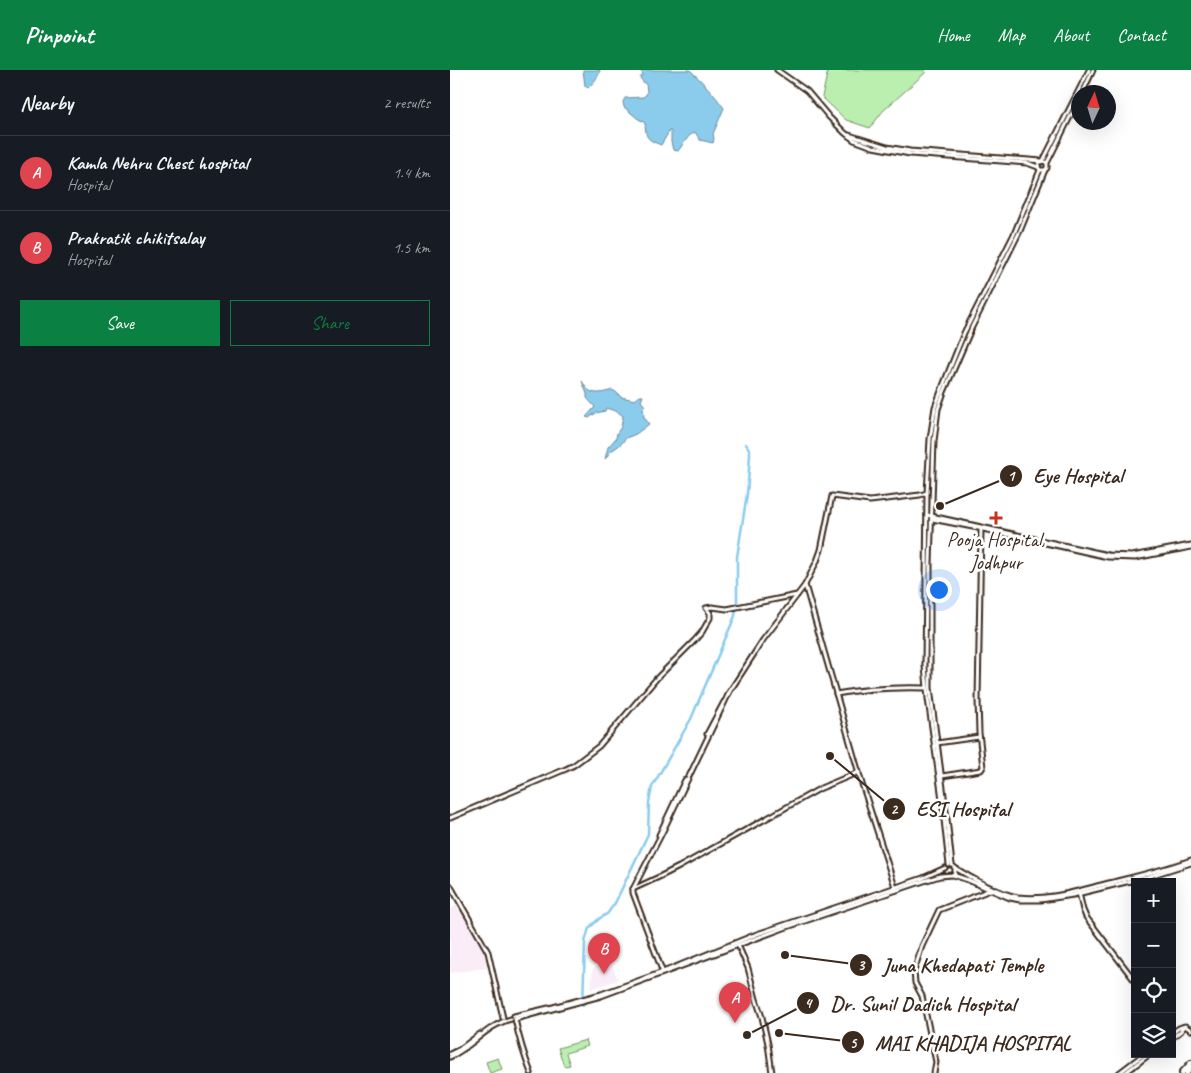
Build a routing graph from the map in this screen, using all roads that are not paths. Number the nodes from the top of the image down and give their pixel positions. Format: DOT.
graph roads {
  1 [pos="777,70"];
  2 [pos="1089,70"];
  3 [pos="1093,70"];
  4 [pos="1086,85"];
  5 [pos="1071,114"];
  6 [pos="849,135"];
  7 [pos="1044,162"];
  8 [pos="1041,169"];
  9 [pos="927,493"];
  10 [pos="930,517"];
  11 [pos="981,529"];
  12 [pos="1191,546"];
  13 [pos="805,585"];
  14 [pos="797,595"];
  15 [pos="929,688"];
  16 [pos="836,694"];
  17 [pos="979,737"];
  18 [pos="937,743"];
  19 [pos="859,772"];
  20 [pos="940,776"];
  21 [pos="450,818"];
  22 [pos="1191,861"];
  23 [pos="950,867"];
  24 [pos="951,875"];
  25 [pos="450,885"];
  26 [pos="896,888"];
  27 [pos="633,889"];
  28 [pos="990,890"];
  29 [pos="1079,893"];
  30 [pos="737,944"];
  31 [pos="663,973"];
  32 [pos="1131,976"];
  33 [pos="503,1018"];
  34 [pos="513,1018"];
  35 [pos="1183,1028"];
  36 [pos="1176,1030"];
  37 [pos="1191,1030"];
  38 [pos="1176,1035"];
  39 [pos="450,1056"];
  40 [pos="1139,1058"];
  41 [pos="1145,1058"];
  42 [pos="1191,1063"];
  43 [pos="1191,1068"];
  44 [pos="531,1073"];
  45 [pos="773,1073"];
  46 [pos="934,1073"];
  47 [pos="1119,1073"];
  48 [pos="1125,1073"];
  49 [pos="1182,1073"];
  50 [pos="1187,1073"];
  1 -- 6 [label="street"];
  2 -- 7 [label="street"];
  3 -- 4 [label="street"];
  5 -- 7 [label="street"];
  6 -- 7 [label="street"];
  6 -- 8 [label="street"];
  7 -- 8 [label="street"];
  7 -- 8 [label="street"];
  8 -- 9 [label="street"];
  8 -- 10 [label="street"];
  9 -- 10 [label="street"];
  9 -- 13 [label="street"];
  10 -- 11 [label="street"];
  10 -- 12 [label="street"];
  10 -- 15 [label="street"];
  11 -- 12 [label="street"];
  11 -- 17 [label="street"];
  13 -- 14 [label="street"];
  13 -- 16 [label="street"];
  14 -- 21 [label="street"];
  14 -- 27 [label="street"];
  15 -- 16 [label="street"];
  15 -- 18 [label="street"];
  15 -- 20 [label="street"];
  16 -- 19 [label="street"];
  17 -- 18 [label="street"];
  17 -- 20 [label="street"];
  18 -- 20 [label="street"];
  19 -- 26 [label="street"];
  19 -- 27 [label="street"];
  20 -- 23 [label="street"];
  22 -- 23 [label="street"];
  22 -- 29 [label="street"];
  23 -- 24 [label="street"];
  23 -- 24 [label="street"];
  23 -- 26 [label="street"];
  24 -- 26 [label="street"];
  24 -- 28 [label="street"];
  25 -- 33 [label="street"];
  26 -- 30 [label="street"];
  27 -- 31 [label="street"];
  28 -- 29 [label="street"];
  28 -- 46 [label="street"];
  29 -- 32 [label="street"];
  30 -- 31 [label="street"];
  30 -- 45 [label="street"];
  31 -- 34 [label="street"];
  33 -- 34 [label="street"];
  33 -- 39 [label="street"];
  34 -- 39 [label="street"];
  34 -- 44 [label="street"];
  35 -- 36 [label="street"];
  35 -- 37 [label="street"];
  35 -- 38 [label="street"];
  40 -- 47 [label="street"];
  41 -- 48 [label="street"];
  42 -- 49 [label="main road"];
  43 -- 50 [label="main road"];
}
